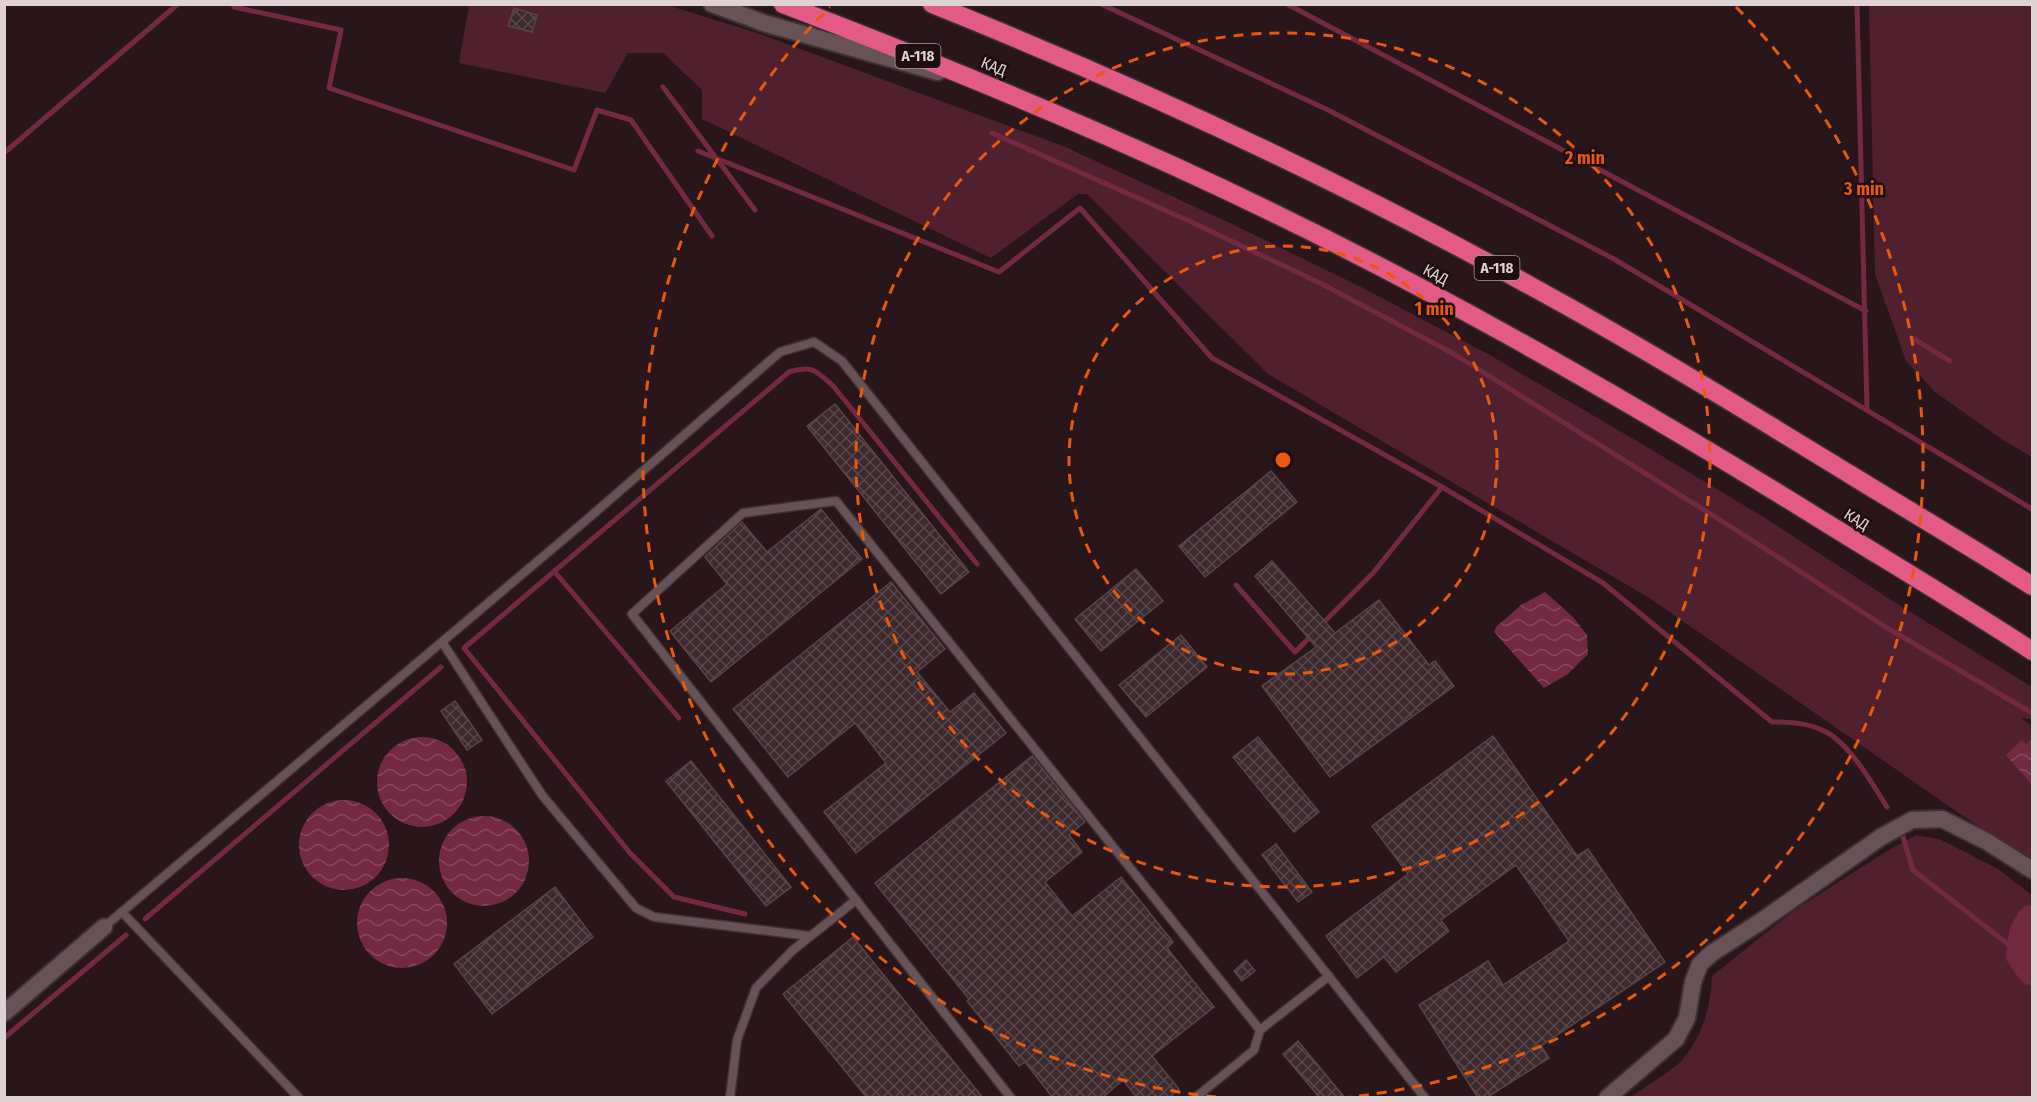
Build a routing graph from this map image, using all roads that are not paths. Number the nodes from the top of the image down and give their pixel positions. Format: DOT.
graph roads {
  1 [pos="712,4"];
  2 [pos="783,4"];
  3 [pos="932,4"];
  4 [pos="1002,90"];
  5 [pos="2032,586"];
  6 [pos="442,642"];
  7 [pos="2032,651"];
  8 [pos="2032,870"];
  9 [pos="856,900"];
  10 [pos="122,912"];
  11 [pos="104,927"];
  12 [pos="810,936"];
  13 [pos="1329,976"];
  14 [pos="4,1012"];
  15 [pos="1260,1030"];
  16 [pos="299,1098"];
  17 [pos="730,1098"];
  18 [pos="1011,1098"];
  19 [pos="1195,1098"];
  20 [pos="1425,1098"];
  21 [pos="1607,1098"];
  1 -- 4 [label="street"];
  2 -- 4 [label="highway, КАД / А-118"];
  3 -- 5 [label="highway, КАД / А-118"];
  4 -- 7 [label="highway, КАД / А-118"];
  6 -- 10 [label="lane"];
  6 -- 12 [label="lane"];
  6 -- 13 [label="lane"];
  8 -- 21 [label="street"];
  9 -- 12 [label="lane"];
  9 -- 15 [label="lane"];
  9 -- 18 [label="lane"];
  10 -- 11 [label="lane"];
  10 -- 16 [label="lane"];
  11 -- 14 [label="street"];
  12 -- 17 [label="lane"];
  13 -- 15 [label="lane"];
  13 -- 20 [label="lane"];
  15 -- 19 [label="lane"];
}
